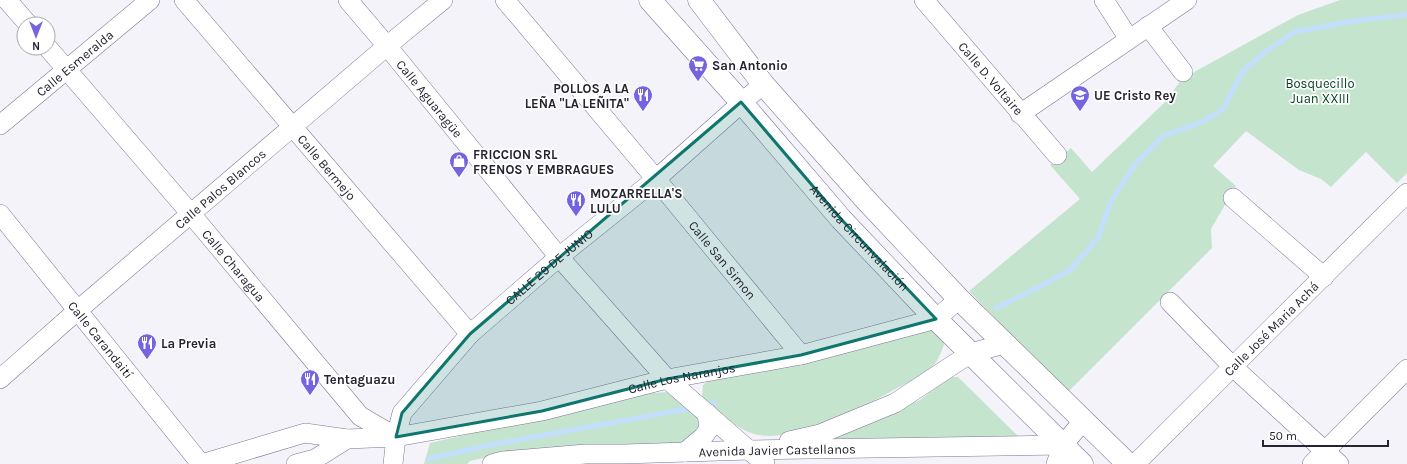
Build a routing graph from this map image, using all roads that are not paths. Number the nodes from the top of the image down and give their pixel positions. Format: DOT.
graph roads {
  1 [pos="7,0"];
  2 [pos="150,0"];
  3 [pos="184,0"];
  4 [pos="348,0"];
  5 [pos="443,0"];
  6 [pos="505,0"];
  7 [pos="650,0"];
  8 [pos="700,0"];
  9 [pos="924,0"];
  10 [pos="1104,0"];
  11 [pos="1187,0"];
  12 [pos="21,16"];
  13 [pos="1148,26"];
  14 [pos="1129,39"];
  15 [pos="387,46"];
  16 [pos="55,56"];
  17 [pos="66,70"];
  18 [pos="1183,72"];
  19 [pos="763,84"];
  20 [pos="741,102"];
  21 [pos="1020,114"];
  22 [pos="0,125"];
  23 [pos="293,126"];
  24 [pos="1057,156"];
  25 [pos="656,179"];
  26 [pos="1407,193"];
  27 [pos="1233,198"];
  28 [pos="0,214"];
  29 [pos="191,214"];
  30 [pos="559,257"];
  31 [pos="1324,277"];
  32 [pos="959,299"];
  33 [pos="1170,302"];
  34 [pos="78,310"];
  35 [pos="936,319"];
  36 [pos="470,334"];
  37 [pos="1004,344"];
  38 [pos="971,353"];
  39 [pos="801,355"];
  40 [pos="1233,367"];
  41 [pos="1407,369"];
  42 [pos="667,379"];
  43 [pos="0,380"];
  44 [pos="700,408"];
  45 [pos="1083,421"];
  46 [pos="396,436"];
  47 [pos="346,439"];
  48 [pos="750,450"];
  49 [pos="685,452"];
  50 [pos="1059,454"];
  51 [pos="1332,457"];
  52 [pos="623,459"];
  53 [pos="500,463"];
  54 [pos="201,464"];
  55 [pos="296,464"];
  56 [pos="394,464"];
  57 [pos="765,464"];
  58 [pos="1082,464"];
  59 [pos="1128,464"];
  60 [pos="1135,464"];
  61 [pos="1312,464"];
  1 -- 12 [label="street"];
  2 -- 17 [label="street, Calle Esmeralda"];
  3 -- 23 [label="street, Calle Bermejo"];
  4 -- 15 [label="street, Calle Aguaragüe"];
  5 -- 15 [label="street, Calle Palos Blancos"];
  6 -- 25 [label="street, Calle San Simon"];
  7 -- 20 [label="highway, Avenida Circunvalación"];
  8 -- 19 [label="highway"];
  9 -- 21 [label="street, Calle D. Voltaire"];
  10 -- 14 [label="street"];
  11 -- 13 [label="street"];
  13 -- 14 [label="street"];
  13 -- 18 [label="street"];
  14 -- 21 [label="street"];
  15 -- 23 [label="street, Calle Palos Blancos"];
  15 -- 30 [label="street, Calle Aguaragüe"];
  16 -- 17 [label="street, Calle Charagua"];
  17 -- 22 [label="street, Calle Esmeralda"];
  17 -- 29 [label="street, Calle Charagua"];
  19 -- 20 [label="street, CALLE 29 DE JUNIO"];
  19 -- 32 [label="highway"];
  20 -- 25 [label="street, CALLE 29 DE JUNIO"];
  20 -- 35 [label="highway, Avenida Circunvalación"];
  21 -- 24 [label="street, Calle D. Voltaire"];
  23 -- 29 [label="street, Calle Palos Blancos"];
  23 -- 36 [label="street, Calle Bermejo"];
  25 -- 30 [label="street, CALLE 29 DE JUNIO"];
  25 -- 39 [label="street, Calle San Simon"];
  26 -- 31 [label="street, Calle José Maria Achá"];
  27 -- 31 [label="street"];
  28 -- 34 [label="street, Calle Carandaití"];
  29 -- 34 [label="street, Calle Palos Blancos"];
  29 -- 46 [label="street, Calle Charagua"];
  30 -- 36 [label="street, CALLE 29 DE JUNIO"];
  30 -- 42 [label="street, Calle Aguaragüe"];
  31 -- 40 [label="street, Calle José Maria Achá"];
  32 -- 35 [label="street, Calle Los Naranjos"];
  32 -- 37 [label="highway"];
  33 -- 40 [label="street"];
  34 -- 43 [label="street, Calle Palos Blancos"];
  34 -- 54 [label="street, Calle Carandaití"];
  35 -- 38 [label="highway, Avenida Circunvalación"];
  35 -- 39 [label="street, Calle Los Naranjos"];
  36 -- 46 [label="street, CALLE 29 DE JUNIO"];
  37 -- 38 [label="street"];
  37 -- 45 [label="highway"];
  38 -- 48 [label="street"];
  38 -- 50 [label="highway, Avenida Circunvalación"];
  39 -- 42 [label="street, Calle Los Naranjos"];
  40 -- 51 [label="street"];
  40 -- 60 [label="street, Calle José Maria Achá"];
  41 -- 51 [label="street"];
  42 -- 44 [label="street, Calle Aguaragüe"];
  42 -- 46 [label="street, Calle Los Naranjos"];
  44 -- 48 [label="street, Calle Aguaragüe"];
  44 -- 49 [label="street"];
  45 -- 50 [label="street"];
  45 -- 59 [label="highway"];
  46 -- 47 [label="street"];
  46 -- 56 [label="street, CALLE 29 DE JUNIO"];
  47 -- 54 [label="street"];
  47 -- 55 [label="street"];
  48 -- 49 [label="street, Avenida Javier Castellanos"];
  48 -- 50 [label="street, Avenida Javier Castellanos"];
  48 -- 57 [label="street, Calle Aguaragüe"];
  49 -- 52 [label="street, Avenida Javier Castellanos"];
  50 -- 58 [label="highway, Avenida Circunvalación"];
  51 -- 61 [label="street"];
  52 -- 53 [label="street, Avenida Javier Castellanos"];
}
